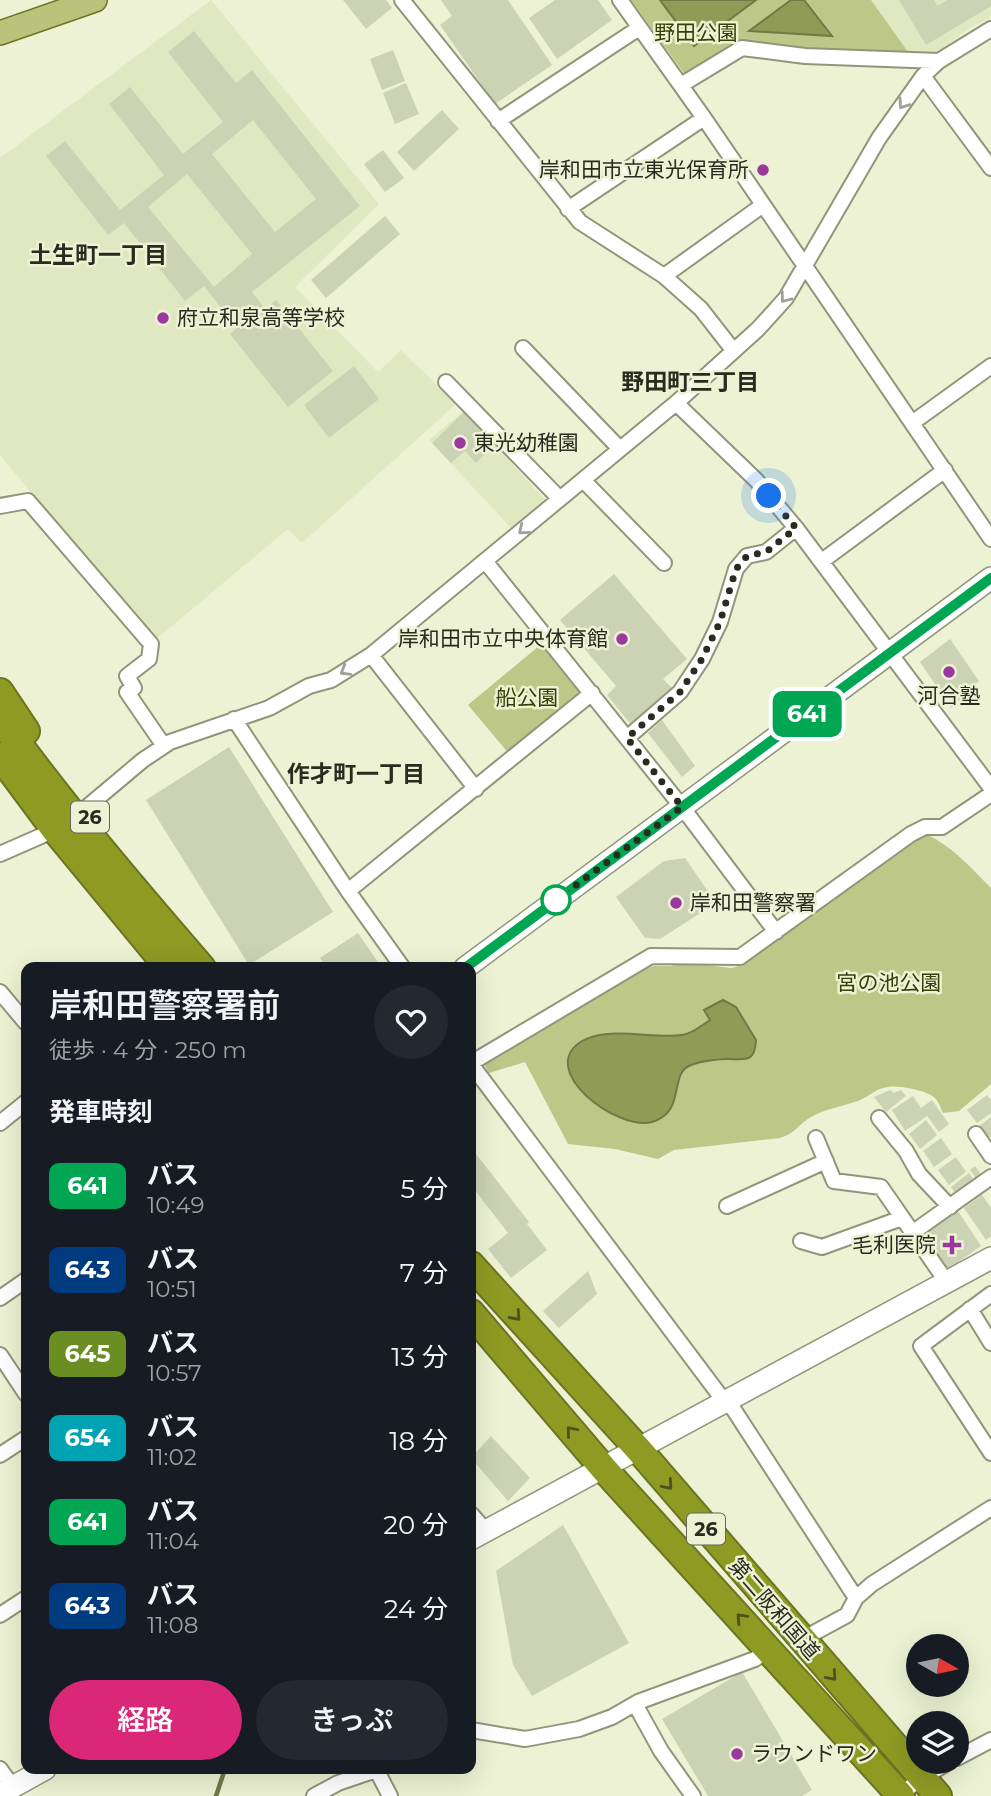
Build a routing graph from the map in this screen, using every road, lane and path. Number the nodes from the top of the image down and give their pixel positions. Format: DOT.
graph roads {
  1 [pos="95,0"];
  2 [pos="402,0"];
  3 [pos="620,0"];
  4 [pos="639,28"];
  5 [pos="991,29"];
  6 [pos="0,33"];
  7 [pos="939,61"];
  8 [pos="923,76"];
  9 [pos="681,85"];
  10 [pos="704,118"];
  11 [pos="498,121"];
  12 [pos="991,168"];
  13 [pos="763,205"];
  14 [pos="568,209"];
  15 [pos="805,267"];
  16 [pos="664,276"];
  17 [pos="523,348"];
  18 [pos="733,350"];
  19 [pos="991,366"];
  20 [pos="446,382"];
  21 [pos="676,403"];
  22 [pos="912,423"];
  23 [pos="620,449"];
  24 [pos="945,470"];
  25 [pos="583,480"];
  26 [pos="560,499"];
  27 [pos="0,506"];
  28 [pos="796,528"];
  29 [pos="991,540"];
  30 [pos="485,561"];
  31 [pos="822,561"];
  32 [pos="664,563"];
  33 [pos="991,578"];
  34 [pos="890,653"];
  35 [pos="372,656"];
  36 [pos="0,692"];
  37 [pos="592,693"];
  38 [pos="0,719"];
  39 [pos="234,719"];
  40 [pos="627,738"];
  41 [pos="164,746"];
  42 [pos="0,756"];
  43 [pos="0,783"];
  44 [pos="991,788"];
  45 [pos="476,789"];
  46 [pos="40,792"];
  47 [pos="991,794"];
  48 [pos="682,807"];
  49 [pos="64,823"];
  50 [pos="0,854"];
  51 [pos="348,891"];
  52 [pos="776,932"];
  53 [pos="161,962"];
  54 [pos="197,962"];
  55 [pos="399,962"];
  56 [pos="473,962"];
  57 [pos="0,992"];
  58 [pos="21,1017"];
  59 [pos="476,1060"];
  60 [pos="476,1070"];
  61 [pos="21,1106"];
  62 [pos="879,1118"];
  63 [pos="0,1123"];
  64 [pos="976,1134"];
  65 [pos="816,1138"];
  66 [pos="991,1156"];
  67 [pos="826,1161"];
  68 [pos="991,1177"];
  69 [pos="727,1206"];
  70 [pos="950,1207"];
  71 [pos="902,1218"];
  72 [pos="912,1233"];
  73 [pos="801,1241"];
  74 [pos="990,1261"];
  75 [pos="476,1271"];
  76 [pos="946,1281"];
  77 [pos="21,1283"];
  78 [pos="991,1294"];
  79 [pos="0,1298"];
  80 [pos="970,1309"];
  81 [pos="476,1319"];
  82 [pos="991,1343"];
  83 [pos="0,1355"];
  84 [pos="21,1386"];
  85 [pos="724,1402"];
  86 [pos="21,1441"];
  87 [pos="639,1450"];
  88 [pos="991,1453"];
  89 [pos="0,1455"];
  90 [pos="604,1469"];
  91 [pos="991,1508"];
  92 [pos="479,1535"];
  93 [pos="856,1598"];
  94 [pos="21,1601"];
  95 [pos="0,1615"];
  96 [pos="801,1640"];
  97 [pos="769,1649"];
  98 [pos="635,1704"];
  99 [pos="476,1731"];
  100 [pos="991,1740"];
  101 [pos="969,1752"];
  102 [pos="0,1769"];
  103 [pos="36,1774"];
  104 [pos="364,1774"];
  105 [pos="378,1774"];
  106 [pos="930,1787"];
  107 [pos="6,1790"];
  108 [pos="314,1796"];
  109 [pos="390,1796"];
  110 [pos="692,1796"];
  111 [pos="900,1796"];
  1 -- 6 [label="main road"];
  2 -- 11 [label="street"];
  3 -- 4 [label="street"];
  4 -- 9 [label="street"];
  4 -- 11 [label="street"];
  5 -- 7 [label="street"];
  7 -- 8 [label="street"];
  7 -- 9 [label="street"];
  8 -- 12 [label="street"];
  8 -- 15 [label="street, one-way"];
  9 -- 10 [label="street"];
  10 -- 13 [label="street"];
  10 -- 14 [label="street"];
  11 -- 14 [label="street"];
  13 -- 15 [label="street"];
  13 -- 16 [label="street"];
  14 -- 16 [label="street"];
  15 -- 18 [label="street, one-way"];
  15 -- 22 [label="street"];
  16 -- 18 [label="street"];
  17 -- 23 [label="street"];
  18 -- 21 [label="street"];
  19 -- 22 [label="street"];
  20 -- 26 [label="street"];
  21 -- 23 [label="street"];
  21 -- 28 [label="street"];
  22 -- 24 [label="street"];
  23 -- 25 [label="street"];
  24 -- 29 [label="street"];
  24 -- 31 [label="street"];
  25 -- 26 [label="street"];
  25 -- 32 [label="street"];
  26 -- 30 [label="street, one-way"];
  27 -- 41 [label="street"];
  28 -- 31 [label="street"];
  28 -- 40 [label="street"];
  30 -- 35 [label="street"];
  30 -- 37 [label="street"];
  31 -- 34 [label="street"];
  33 -- 34 [label="street"];
  34 -- 44 [label="street"];
  34 -- 48 [label="street"];
  35 -- 39 [label="street, one-way"];
  35 -- 45 [label="street"];
  36 -- 49 [label="highway, 26"];
  37 -- 40 [label="street"];
  37 -- 45 [label="street"];
  38 -- 46 [label="highway, 26"];
  39 -- 41 [label="street"];
  39 -- 51 [label="street"];
  40 -- 48 [label="street"];
  41 -- 49 [label="street"];
  42 -- 46 [label="highway, 26"];
  43 -- 49 [label="highway, 26"];
  45 -- 51 [label="street"];
  46 -- 49 [label="highway, 26"];
  47 -- 52 [label="street"];
  48 -- 52 [label="street"];
  48 -- 56 [label="street"];
  49 -- 50 [label="street"];
  49 -- 53 [label="highway, 26"];
  49 -- 54 [label="highway, 26"];
  51 -- 55 [label="street"];
  52 -- 59 [label="street"];
  57 -- 58 [label="street"];
  60 -- 85 [label="street"];
  61 -- 63 [label="street"];
  62 -- 70 [label="street"];
  64 -- 66 [label="street"];
  65 -- 67 [label="street"];
  67 -- 69 [label="street"];
  67 -- 71 [label="street"];
  68 -- 70 [label="street"];
  70 -- 72 [label="street"];
  71 -- 72 [label="street"];
  71 -- 73 [label="street"];
  72 -- 76 [label="street"];
  74 -- 76 [label="street"];
  75 -- 87 [label="highway, 第二阪和国道 / 26, one-way"];
  76 -- 85 [label="street"];
  77 -- 79 [label="street"];
  78 -- 80 [label="street"];
  80 -- 82 [label="street"];
  80 -- 88 [label="street"];
  90 -- 81 [label="highway, 第二阪和国道 / 26, one-way"];
  83 -- 84 [label="street"];
  85 -- 87 [label="street"];
  85 -- 93 [label="street"];
  86 -- 89 [label="street"];
  87 -- 90 [label="street"];
  87 -- 96 [label="highway, 第二阪和国道 / 26, one-way"];
  90 -- 92 [label="street"];
  97 -- 90 [label="highway, 第二阪和国道 / 26, one-way"];
  91 -- 93 [label="street"];
  93 -- 96 [label="street"];
  94 -- 95 [label="street"];
  96 -- 106 [label="highway, 第二阪和国道 / 26, one-way"];
  97 -- 98 [label="street"];
  97 -- 111 [label="highway, 第二阪和国道 / 26"];
  98 -- 99 [label="street"];
  98 -- 110 [label="street"];
  100 -- 101 [label="street"];
  102 -- 107 [label="street"];
  103 -- 107 [label="street"];
  104 -- 108 [label="street"];
  105 -- 109 [label="street"];
  106 -- 111 [label="street"];
}
